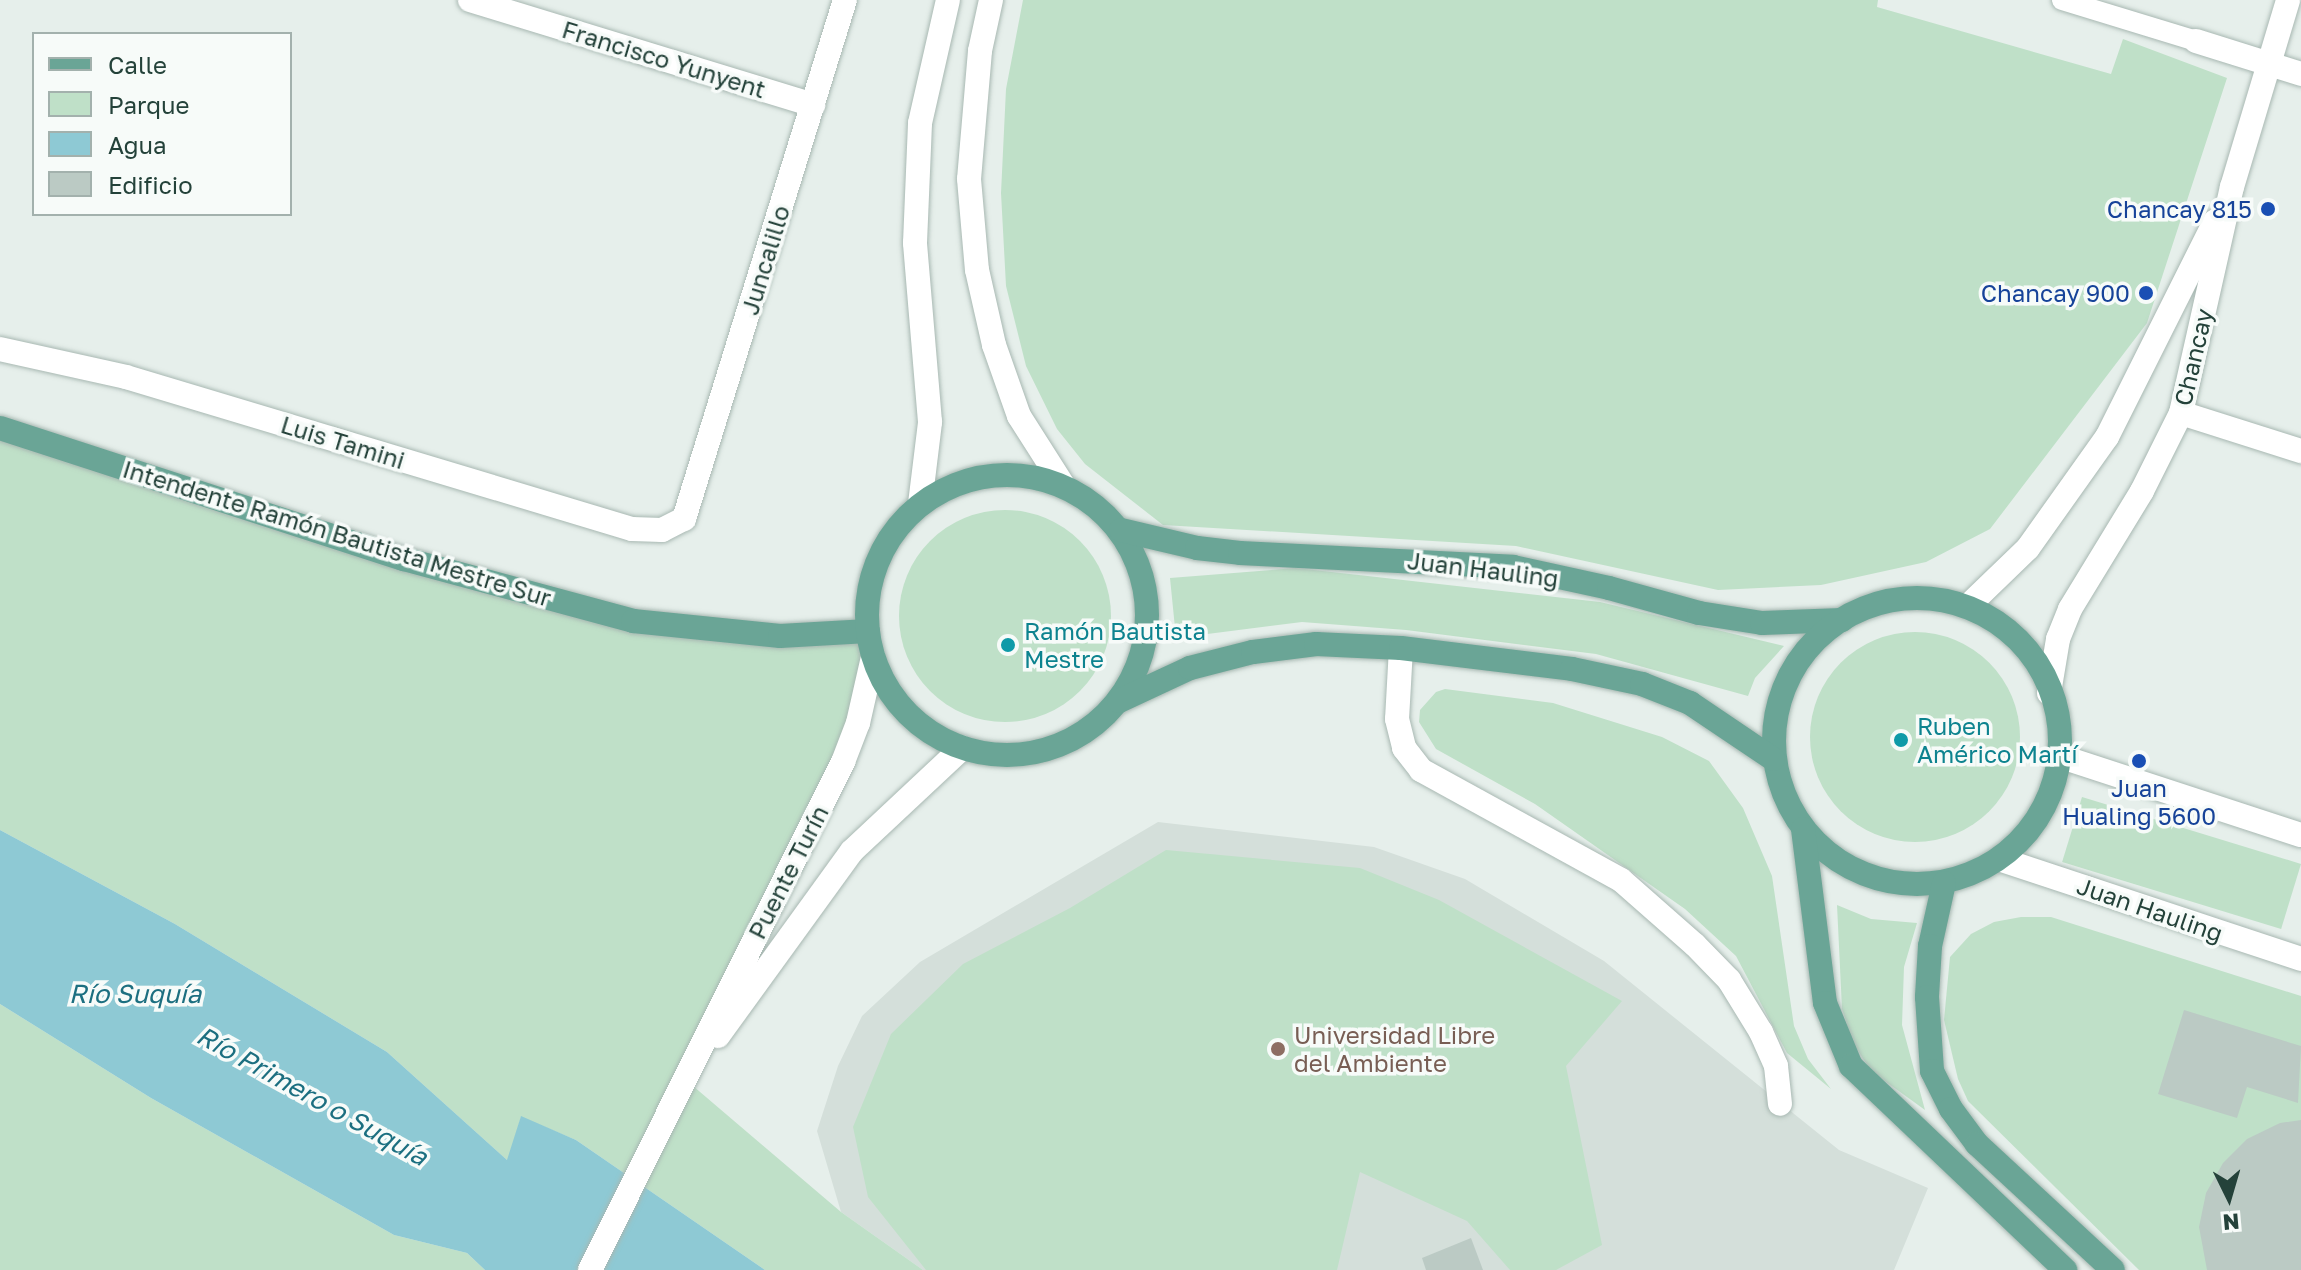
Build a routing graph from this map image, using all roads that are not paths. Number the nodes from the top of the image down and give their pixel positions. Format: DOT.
graph roads {
  1 [pos="470,0"];
  2 [pos="845,0"];
  3 [pos="948,0"];
  4 [pos="991,0"];
  5 [pos="2062,0"];
  6 [pos="2288,0"];
  7 [pos="2196,41"];
  8 [pos="2266,63"];
  9 [pos="2301,74"];
  10 [pos="813,105"];
  11 [pos="2232,187"];
  12 [pos="0,349"];
  13 [pos="2181,413"];
  14 [pos="0,428"];
  15 [pos="2301,451"];
  16 [pos="1063,485"];
  17 [pos="920,504"];
  18 [pos="684,519"];
  19 [pos="1121,530"];
  20 [pos="1968,606"];
  21 [pos="1842,620"];
  22 [pos="868,631"];
  23 [pos="1401,648"];
  24 [pos="873,657"];
  25 [pos="2049,693"];
  26 [pos="1119,701"];
  27 [pos="962,748"];
  28 [pos="2062,757"];
  29 [pos="1773,759"];
  30 [pos="1803,826"];
  31 [pos="2301,835"];
  32 [pos="1999,859"];
  33 [pos="1944,883"];
  34 [pos="2301,959"];
  35 [pos="686,1080"];
  36 [pos="1780,1104"];
  37 [pos="590,1270"];
  38 [pos="2065,1270"];
  39 [pos="2113,1270"];
  1 -- 10 [label="main road, Francisco Yunyent"];
  2 -- 10 [label="main road, Juncalillo"];
  3 -- 17 [label="main road"];
  4 -- 16 [label="main road"];
  5 -- 7 [label="lane"];
  6 -- 8 [label="main road, Chancay"];
  7 -- 8 [label="main road"];
  8 -- 9 [label="main road"];
  8 -- 11 [label="main road, Chancay"];
  10 -- 18 [label="main road, Juncalillo"];
  11 -- 13 [label="main road, Chancay"];
  11 -- 20 [label="main road"];
  12 -- 18 [label="main road, Luis Tamini"];
  13 -- 15 [label="main road"];
  13 -- 25 [label="main road, Chancay"];
  14 -- 22 [label="main road, Intendente Ramón Bautista Mestre Sur"];
  16 -- 17 [label="main road"];
  16 -- 19 [label="main road"];
  17 -- 22 [label="main road"];
  19 -- 21 [label="main road, Juan Hauling"];
  19 -- 26 [label="main road"];
  20 -- 21 [label="main road"];
  20 -- 25 [label="main road"];
  21 -- 29 [label="main road"];
  22 -- 24 [label="main road"];
  23 -- 26 [label="main road"];
  23 -- 29 [label="main road"];
  23 -- 36 [label="main road"];
  24 -- 27 [label="main road"];
  24 -- 35 [label="main road, Puente Turín"];
  25 -- 28 [label="main road"];
  26 -- 27 [label="main road"];
  27 -- 35 [label="main road, Puente Turín"];
  28 -- 31 [label="main road"];
  28 -- 32 [label="main road"];
  29 -- 30 [label="main road"];
  30 -- 33 [label="main road"];
  30 -- 38 [label="main road"];
  32 -- 33 [label="main road"];
  32 -- 34 [label="main road, Juan Hauling"];
  33 -- 39 [label="main road"];
  35 -- 37 [label="main road, Puente Turín"];
}
